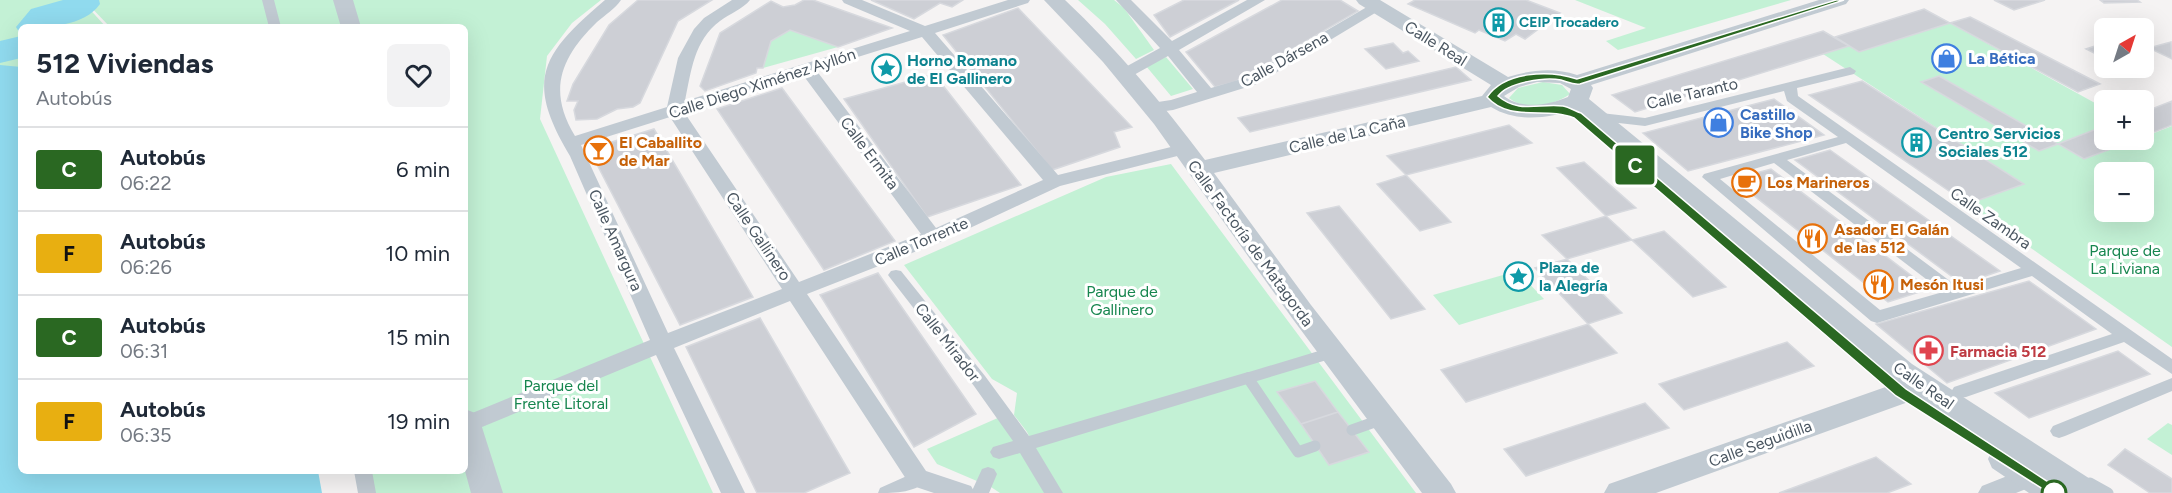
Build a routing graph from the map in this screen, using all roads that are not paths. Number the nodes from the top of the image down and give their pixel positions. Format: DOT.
graph roads {
  1 [pos="268,0"];
  2 [pos="343,0"];
  3 [pos="614,0"];
  4 [pos="743,0"];
  5 [pos="849,0"];
  6 [pos="1023,0"];
  7 [pos="1054,0"];
  8 [pos="1258,0"];
  9 [pos="1839,0"];
  10 [pos="1133,2"];
  11 [pos="1372,3"];
  12 [pos="274,24"];
  13 [pos="350,24"];
  14 [pos="926,32"];
  15 [pos="1170,49"];
  16 [pos="807,69"];
  17 [pos="1850,70"];
  18 [pos="1126,73"];
  19 [pos="1791,92"];
  20 [pos="1500,93"];
  21 [pos="1208,95"];
  22 [pos="1572,97"];
  23 [pos="1151,108"];
  24 [pos="675,111"];
  25 [pos="1601,117"];
  26 [pos="1848,138"];
  27 [pos="570,143"];
  28 [pos="1191,159"];
  29 [pos="1777,159"];
  30 [pos="1054,182"];
  31 [pos="933,237"];
  32 [pos="2034,270"];
  33 [pos="896,275"];
  34 [pos="797,292"];
  35 [pos="1955,293"];
  36 [pos="2126,335"];
  37 [pos="662,344"];
  38 [pos="1331,353"];
  39 [pos="2171,373"];
  40 [pos="1248,378"];
  41 [pos="1911,389"];
  42 [pos="1960,392"];
  43 [pos="1383,419"];
  44 [pos="468,422"];
  45 [pos="468,429"];
  46 [pos="1352,430"];
  47 [pos="2059,431"];
  48 [pos="2010,443"];
  49 [pos="1025,445"];
  50 [pos="1315,446"];
  51 [pos="999,452"];
  52 [pos="364,474"];
  53 [pos="987,474"];
  54 [pos="918,478"];
  55 [pos="2042,485"];
  56 [pos="367,493"];
  57 [pos="488,493"];
  58 [pos="733,493"];
  59 [pos="887,493"];
  60 [pos="963,493"];
  61 [pos="980,493"];
  62 [pos="1054,493"];
  63 [pos="1440,493"];
  64 [pos="1620,493"];
  65 [pos="1990,493"];
  66 [pos="2087,493"];
  67 [pos="2108,493"];
  1 -- 12 [label="street"];
  2 -- 13 [label="street"];
  3 -- 27 [label="street, Calle Amargura"];
  4 -- 24 [label="street"];
  5 -- 14 [label="street"];
  6 -- 14 [label="street, Calle Diego Ximénez Ayllón"];
  7 -- 18 [label="street, Calle Factoría de Matagorda"];
  8 -- 15 [label="street"];
  9 -- 22 [label="street"];
  10 -- 15 [label="street"];
  11 -- 20 [label="street, Calle Real"];
  11 -- 21 [label="street, Calle Dársena"];
  14 -- 16 [label="street, Calle Diego Ximénez Ayllón"];
  14 -- 30 [label="street"];
  15 -- 18 [label="street"];
  15 -- 21 [label="street"];
  16 -- 24 [label="street, Calle Diego Ximénez Ayllón"];
  16 -- 31 [label="street, Calle Ermita"];
  17 -- 19 [label="street, Calle Taranto"];
  18 -- 23 [label="street, Calle Factoría de Matagorda"];
  19 -- 25 [label="street, Calle Taranto"];
  19 -- 26 [label="street, Calle Zambra"];
  20 -- 22 [label="street, Calle Real"];
  20 -- 22 [label="street, Calle de La Caña"];
  20 -- 28 [label="street, Calle de La Caña"];
  21 -- 23 [label="street, Calle Dársena"];
  22 -- 25 [label="street, Calle Real"];
  22 -- 41 [label="street, Calle Real"];
  23 -- 28 [label="street, Calle Factoría de Matagorda"];
  24 -- 27 [label="street, Calle Diego Ximénez Ayllón"];
  24 -- 34 [label="street, Calle Gallinero"];
  25 -- 41 [label="street, Calle Real"];
  26 -- 29 [label="street"];
  26 -- 32 [label="street, Calle Zambra"];
  27 -- 37 [label="street, Calle Amargura"];
  28 -- 30 [label="street, Calle Torrente"];
  28 -- 38 [label="street, Calle Factoría de Matagorda"];
  29 -- 35 [label="street"];
  29 -- 35 [label="street"];
  30 -- 31 [label="street, Calle Torrente"];
  31 -- 34 [label="street, Calle Torrente"];
  32 -- 35 [label="street"];
  32 -- 36 [label="street, Calle Zambra"];
  33 -- 49 [label="street, Calle Mirador"];
  34 -- 37 [label="street, Calle Torrente"];
  34 -- 54 [label="street, Calle Gallinero"];
  36 -- 39 [label="street, Calle Zambra"];
  36 -- 42 [label="street, Calle Real"];
  37 -- 44 [label="street, Calle Torrente"];
  37 -- 58 [label="street, Calle Amargura"];
  38 -- 40 [label="lane"];
  38 -- 43 [label="street, Calle Factoría de Matagorda"];
  39 -- 47 [label="street"];
  40 -- 49 [label="street"];
  40 -- 50 [label="lane"];
  41 -- 48 [label="street, Calle Real"];
  41 -- 55 [label="street, Calle Real"];
  41 -- 64 [label="street, Calle Seguidilla"];
  43 -- 46 [label="lane"];
  43 -- 63 [label="street, Calle Factoría de Matagorda"];
  45 -- 57 [label="street"];
  48 -- 66 [label="street, Calle Real"];
  48 -- 67 [label="lane"];
  49 -- 51 [label="street"];
  49 -- 62 [label="street, Calle Mirador"];
  52 -- 56 [label="street"];
  53 -- 61 [label="street"];
  54 -- 59 [label="street"];
  54 -- 60 [label="street"];
  55 -- 65 [label="street"];
}
